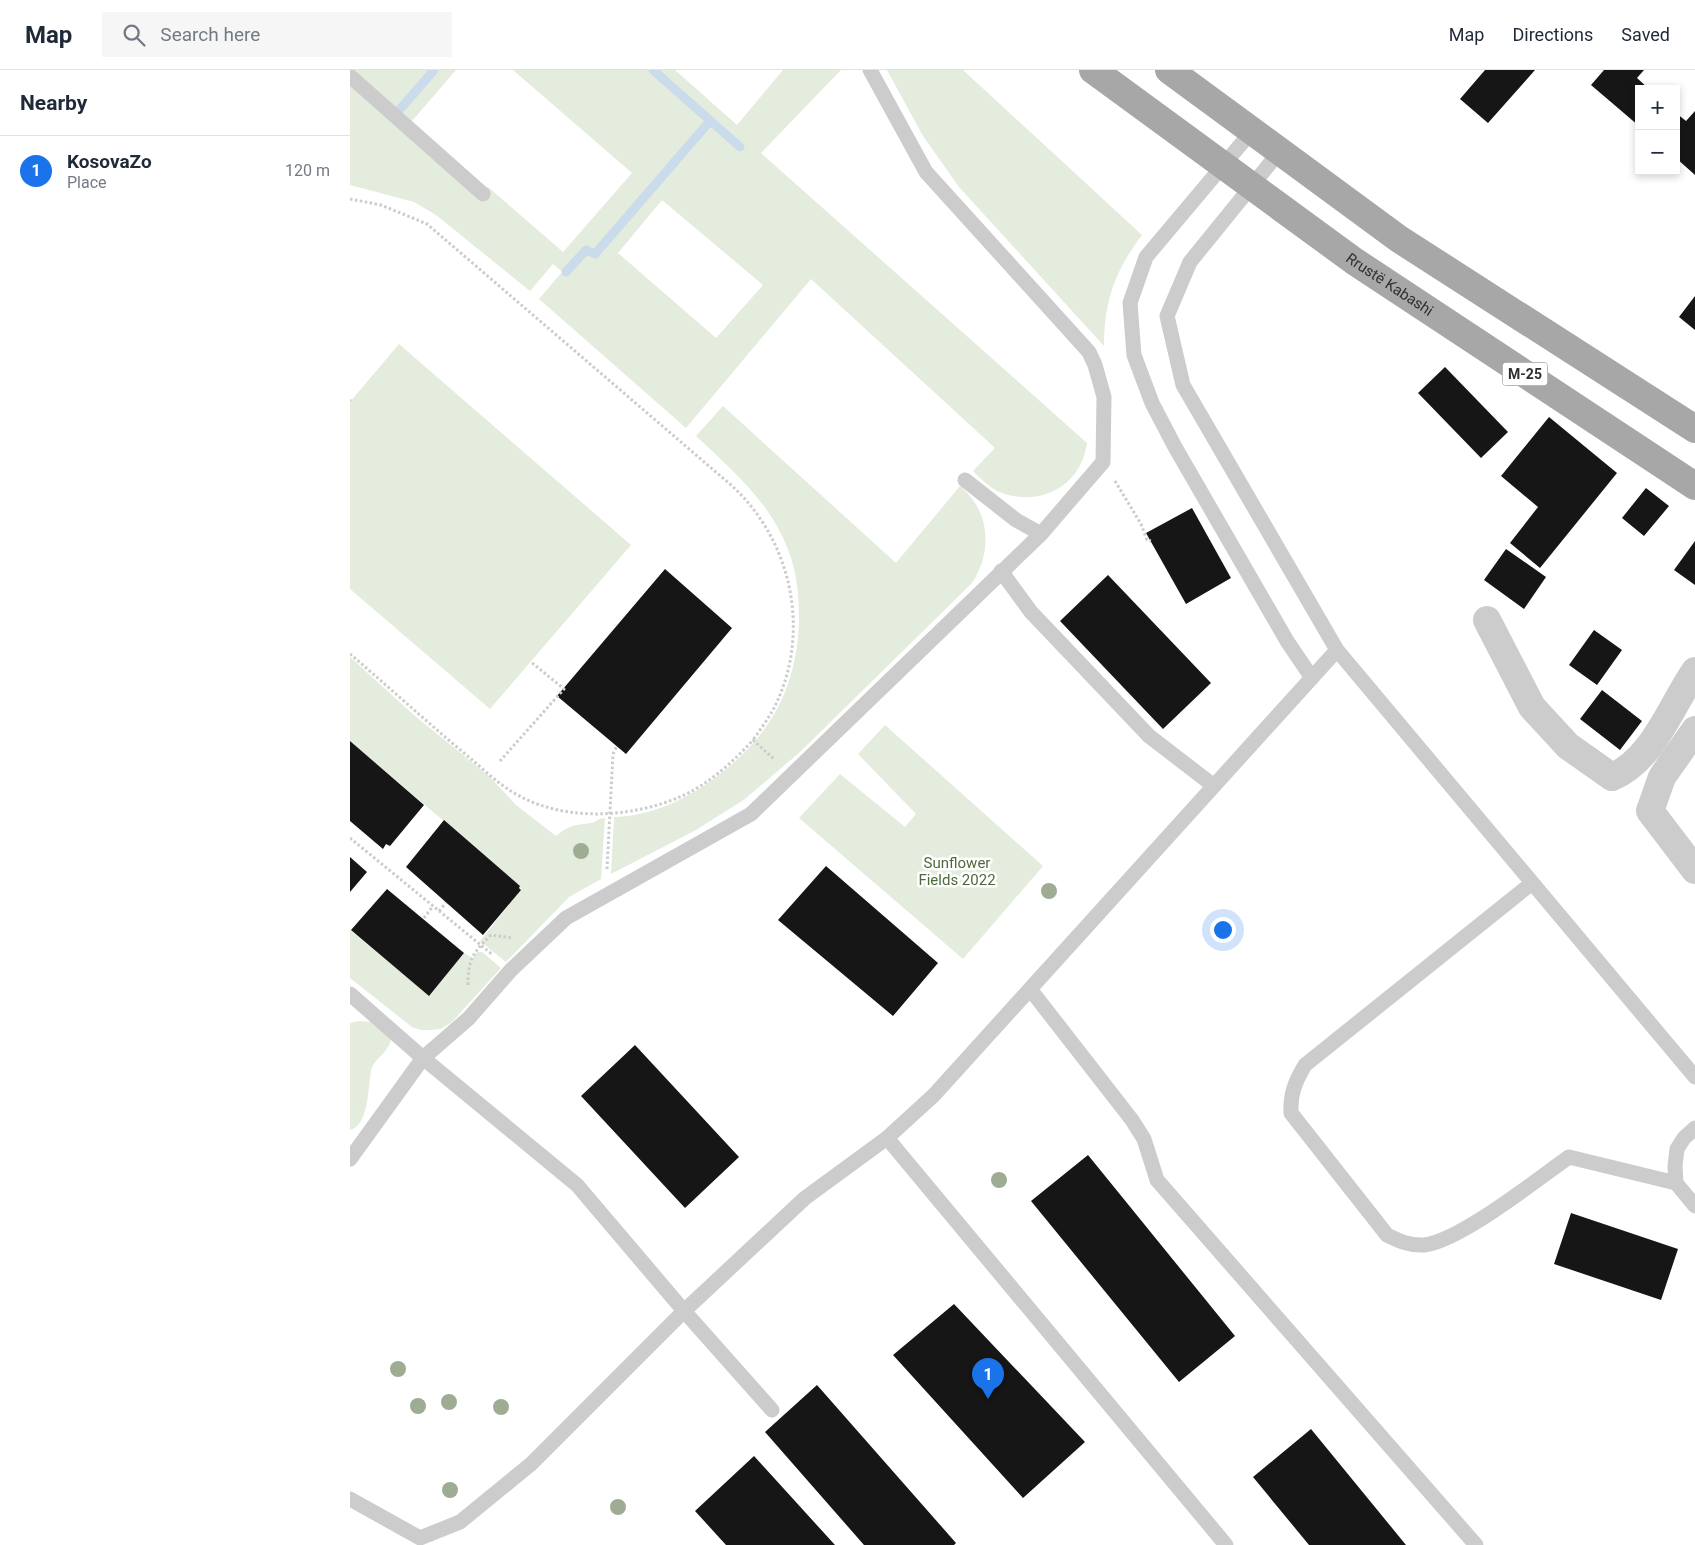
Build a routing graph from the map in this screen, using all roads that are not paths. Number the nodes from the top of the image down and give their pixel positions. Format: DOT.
graph roads {
  1 [pos="870,70"];
  2 [pos="1093,70"];
  3 [pos="1184,74"];
  4 [pos="350,76"];
  5 [pos="1252,131"];
  6 [pos="1280,151"];
  7 [pos="1224,166"];
  8 [pos="1252,187"];
  9 [pos="483,194"];
  10 [pos="1692,420"];
  11 [pos="965,480"];
  12 [pos="1695,486"];
  13 [pos="1041,534"];
  14 [pos="1001,571"];
  15 [pos="1487,620"];
  16 [pos="1337,650"];
  17 [pos="1695,671"];
  18 [pos="1312,678"];
  19 [pos="1695,730"];
  20 [pos="1214,786"];
  21 [pos="1695,870"];
  22 [pos="1532,883"];
  23 [pos="1030,989"];
  24 [pos="350,994"];
  25 [pos="423,1058"];
  26 [pos="1695,1077"];
  27 [pos="1695,1128"];
  28 [pos="887,1138"];
  29 [pos="350,1159"];
  30 [pos="1676,1183"];
  31 [pos="1695,1206"];
  32 [pos="684,1311"];
  33 [pos="772,1410"];
  34 [pos="350,1499"];
  35 [pos="422,1542"];
  36 [pos="1226,1545"];
  37 [pos="1476,1545"];
  1 -- 13 [label="lane"];
  2 -- 7 [label="main road, Rrustë Kabashi / M-25"];
  3 -- 5 [label="main road"];
  4 -- 9 [label="lane"];
  5 -- 6 [label="main road"];
  5 -- 7 [label="lane"];
  6 -- 8 [label="lane"];
  6 -- 10 [label="main road"];
  7 -- 8 [label="main road, Rrustë Kabashi / M-25"];
  7 -- 18 [label="lane"];
  8 -- 12 [label="main road, Rrustë Kabashi / M-25"];
  8 -- 16 [label="lane"];
  11 -- 13 [label="lane"];
  13 -- 14 [label="lane"];
  14 -- 20 [label="lane"];
  14 -- 25 [label="lane"];
  15 -- 17 [label="street"];
  16 -- 18 [label="lane"];
  16 -- 22 [label="lane"];
  18 -- 20 [label="lane"];
  19 -- 21 [label="street"];
  20 -- 23 [label="lane"];
  22 -- 26 [label="lane"];
  22 -- 30 [label="lane"];
  23 -- 28 [label="lane"];
  23 -- 37 [label="lane"];
  24 -- 25 [label="lane"];
  25 -- 29 [label="lane"];
  25 -- 32 [label="lane"];
  27 -- 30 [label="lane"];
  28 -- 32 [label="lane"];
  28 -- 36 [label="lane"];
  30 -- 31 [label="lane"];
  32 -- 33 [label="lane"];
  32 -- 35 [label="lane"];
  34 -- 35 [label="lane"];
}
